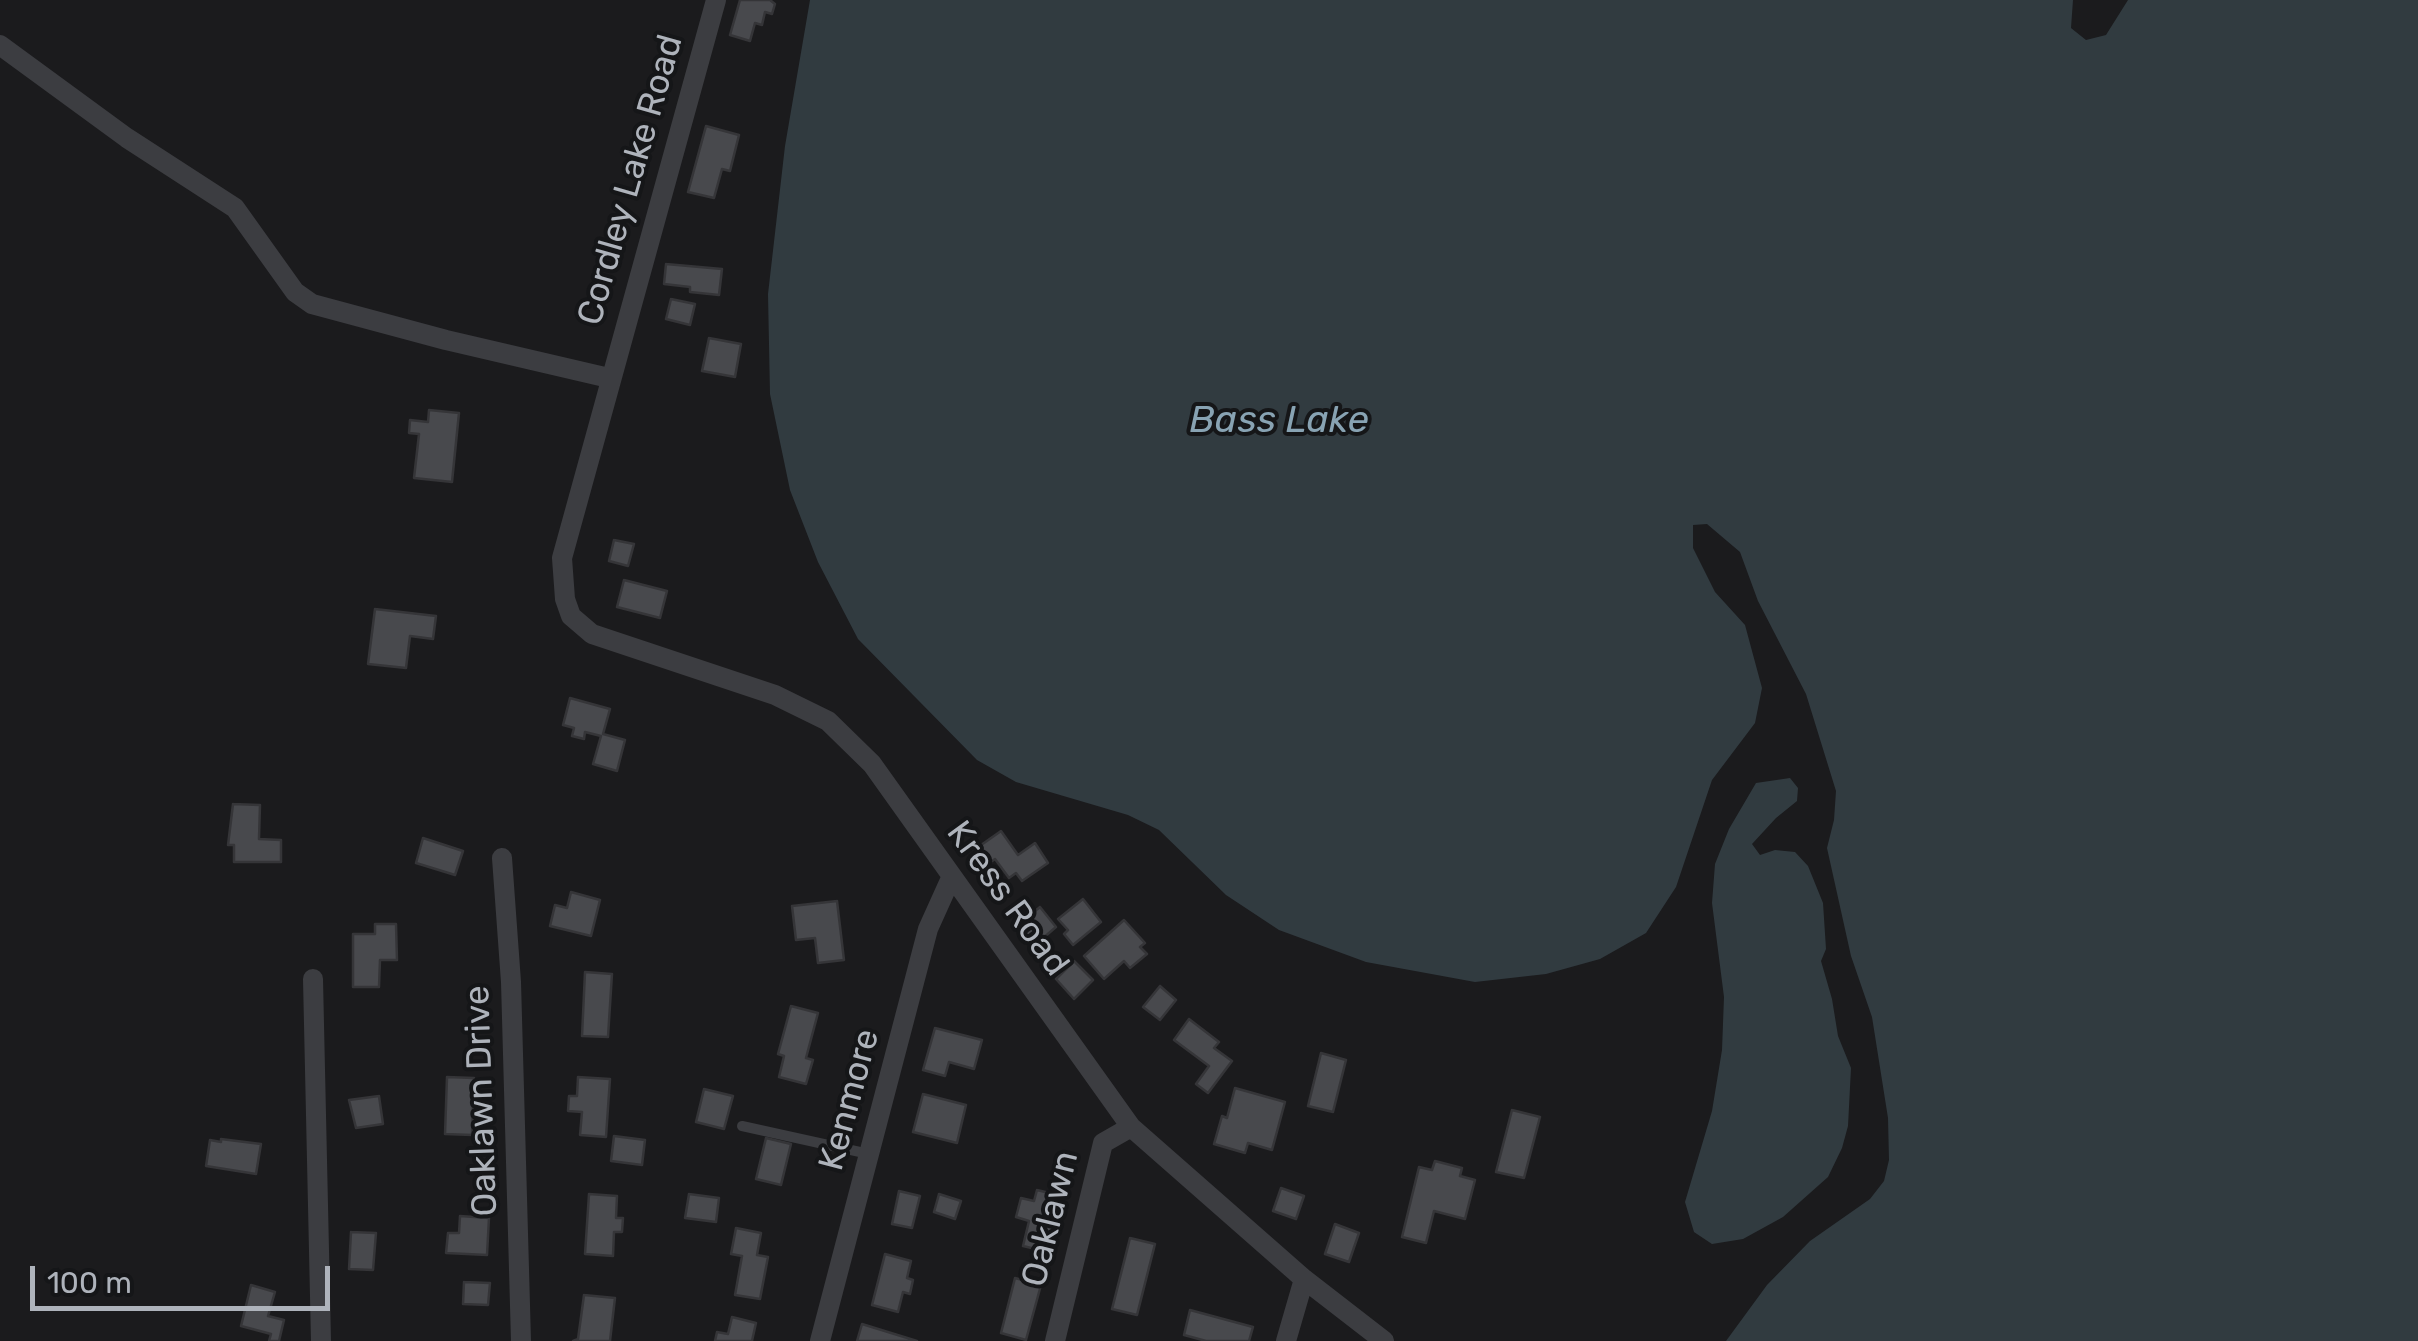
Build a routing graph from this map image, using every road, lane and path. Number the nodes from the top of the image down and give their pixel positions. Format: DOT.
graph roads {
  1 [pos="716,0"];
  2 [pos="0,45"];
  3 [pos="609,378"];
  4 [pos="562,558"];
  5 [pos="502,858"];
  6 [pos="950,878"];
  7 [pos="312,979"];
  8 [pos="742,1126"];
  9 [pos="1131,1127"];
  10 [pos="869,1154"];
  11 [pos="1304,1279"];
  12 [pos="320,1341"];
  13 [pos="521,1341"];
  14 [pos="820,1341"];
  15 [pos="1054,1341"];
  16 [pos="1286,1341"];
  17 [pos="1384,1341"];
  1 -- 3 [label="street, Cordley Lake Road"];
  2 -- 3 [label="street, Cordley Lake Road"];
  3 -- 4 [label="street, Cordley Lake Road"];
  4 -- 6 [label="street, Kress Road"];
  5 -- 13 [label="street, Oaklawn Drive"];
  6 -- 9 [label="street, Kress Road"];
  6 -- 10 [label="street, Kenmore"];
  7 -- 12 [label="street"];
  8 -- 10 [label="lane"];
  9 -- 11 [label="street, Kress Road"];
  9 -- 15 [label="street, Oaklawn"];
  10 -- 14 [label="street, Kenmore"];
  11 -- 16 [label="street"];
  11 -- 17 [label="street, Kress Road"];
}
